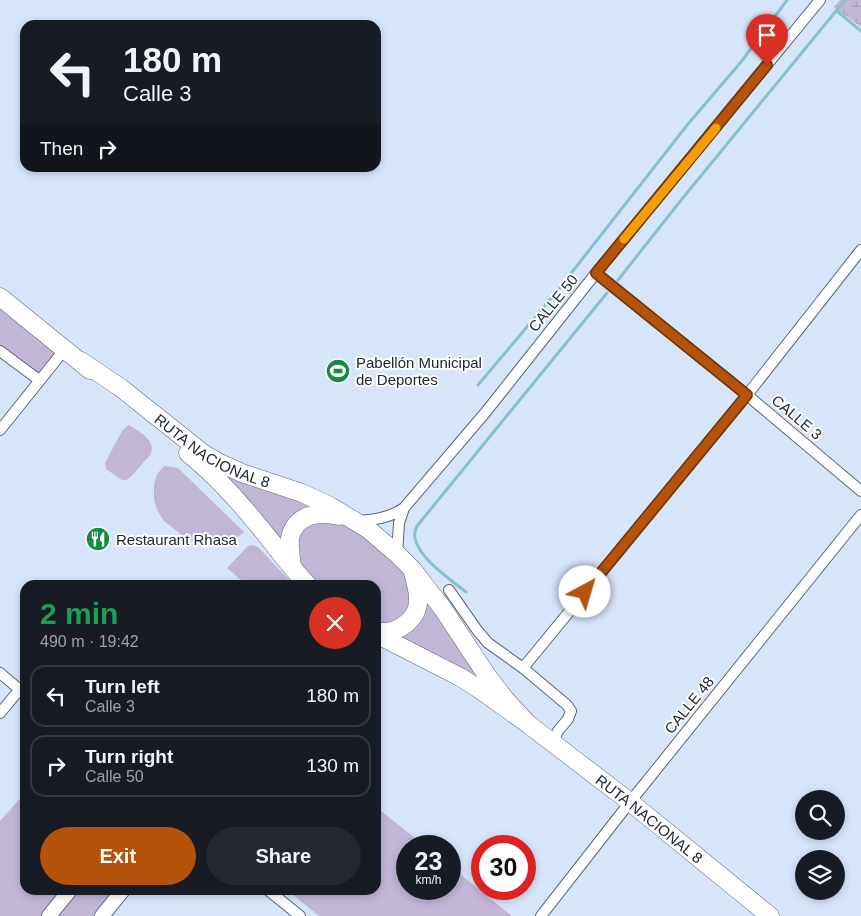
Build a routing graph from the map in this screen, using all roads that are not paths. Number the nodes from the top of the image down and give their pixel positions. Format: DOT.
graph roads {
  1 [pos="820,0"];
  2 [pos="861,250"];
  3 [pos="596,273"];
  4 [pos="0,297"];
  5 [pos="65,349"];
  6 [pos="0,350"];
  7 [pos="81,362"];
  8 [pos="39,380"];
  9 [pos="747,395"];
  10 [pos="0,430"];
  11 [pos="861,490"];
  12 [pos="404,508"];
  13 [pos="861,515"];
  14 [pos="355,521"];
  15 [pos="397,554"];
  16 [pos="413,570"];
  17 [pos="300,578"];
  18 [pos="449,590"];
  19 [pos="381,632"];
  20 [pos="381,635"];
  21 [pos="523,668"];
  22 [pos="0,673"];
  23 [pos="20,689"];
  24 [pos="20,693"];
  25 [pos="0,713"];
  26 [pos="528,724"];
  27 [pos="552,742"];
  28 [pos="630,802"];
  29 [pos="66,895"];
  30 [pos="119,895"];
  31 [pos="274,895"];
  32 [pos="49,916"];
  33 [pos="102,916"];
  34 [pos="300,916"];
  35 [pos="541,916"];
  36 [pos="770,916"];
  1 -- 3 [label="street, CALLE 50"];
  2 -- 9 [label="street"];
  3 -- 9 [label="street, CALLE 3"];
  3 -- 12 [label="street, CALLE 50"];
  4 -- 5 [label="highway, RUTA NACIONAL 8"];
  5 -- 7 [label="highway, RUTA NACIONAL 8"];
  5 -- 8 [label="street"];
  6 -- 8 [label="street"];
  7 -- 14 [label="highway, RUTA NACIONAL 8"];
  7 -- 17 [label="highway, RUTA NACIONAL 8"];
  8 -- 10 [label="street"];
  9 -- 11 [label="street, CALLE 3"];
  9 -- 21 [label="street"];
  12 -- 14 [label="street, CALLE 50"];
  12 -- 15 [label="street, CALLE 50"];
  13 -- 28 [label="street, CALLE 48"];
  14 -- 15 [label="highway, RUTA NACIONAL 8"];
  14 -- 17 [label="highway, RUTA NACIONAL 8"];
  15 -- 16 [label="highway, RUTA NACIONAL 8"];
  16 -- 19 [label="highway, RUTA NACIONAL 8"];
  16 -- 26 [label="highway, RUTA NACIONAL 8"];
  18 -- 21 [label="street"];
  20 -- 26 [label="highway, RUTA NACIONAL 8"];
  21 -- 27 [label="street"];
  22 -- 23 [label="street"];
  24 -- 25 [label="street"];
  26 -- 27 [label="highway, RUTA NACIONAL 8"];
  27 -- 28 [label="highway, RUTA NACIONAL 8"];
  28 -- 35 [label="street, CALLE 48"];
  28 -- 36 [label="highway, RUTA NACIONAL 8"];
  29 -- 32 [label="main road"];
  30 -- 33 [label="main road"];
  31 -- 34 [label="street"];
}
